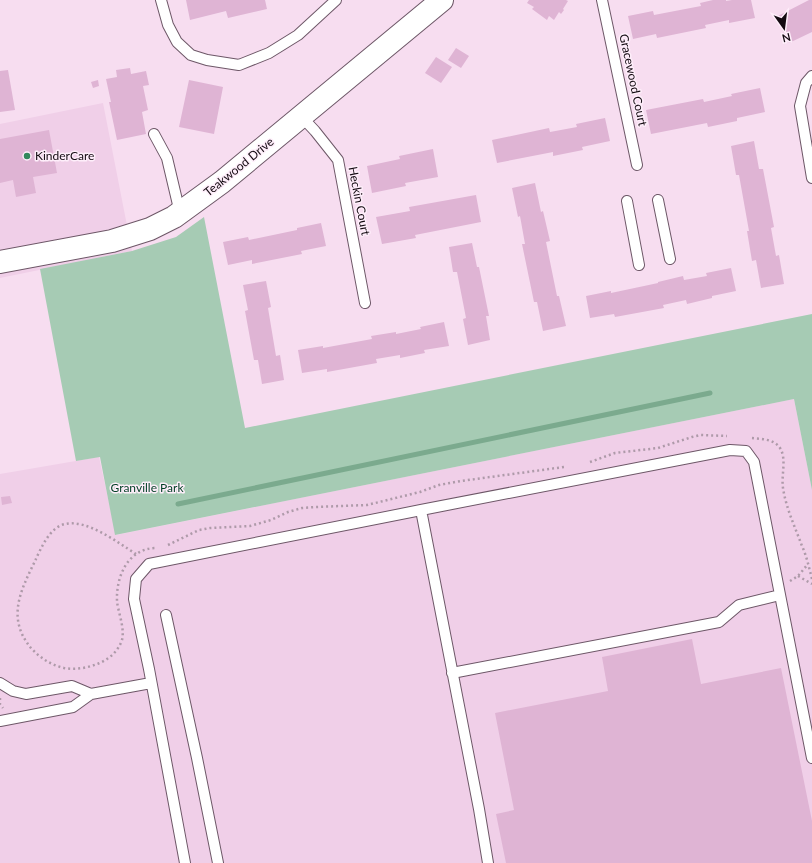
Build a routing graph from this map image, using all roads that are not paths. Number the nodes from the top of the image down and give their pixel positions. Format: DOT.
graph roads {
  1 [pos="161,0"];
  2 [pos="336,0"];
  3 [pos="442,0"];
  4 [pos="602,0"];
  5 [pos="812,76"];
  6 [pos="301,116"];
  7 [pos="154,134"];
  8 [pos="637,165"];
  9 [pos="812,178"];
  10 [pos="658,200"];
  11 [pos="627,201"];
  12 [pos="180,213"];
  13 [pos="670,259"];
  14 [pos="0,262"];
  15 [pos="639,265"];
  16 [pos="365,303"];
  17 [pos="421,510"];
  18 [pos="780,595"];
  19 [pos="166,615"];
  20 [pos="452,673"];
  21 [pos="0,683"];
  22 [pos="152,683"];
  23 [pos="91,694"];
  24 [pos="0,722"];
  25 [pos="812,758"];
  26 [pos="185,863"];
  27 [pos="218,863"];
  28 [pos="488,863"];
  1 -- 2 [label="lane"];
  3 -- 6 [label="street, Teakwood Drive"];
  4 -- 8 [label="lane, Gracewood Court"];
  5 -- 9 [label="lane"];
  6 -- 12 [label="street, Teakwood Drive"];
  6 -- 16 [label="lane, Heckin Court"];
  7 -- 12 [label="lane"];
  10 -- 13 [label="lane"];
  11 -- 15 [label="lane"];
  12 -- 14 [label="street, Teakwood Drive"];
  17 -- 18 [label="lane"];
  17 -- 20 [label="lane"];
  17 -- 22 [label="lane"];
  18 -- 20 [label="lane"];
  18 -- 25 [label="lane"];
  19 -- 27 [label="lane"];
  20 -- 28 [label="lane"];
  21 -- 23 [label="lane"];
  22 -- 23 [label="lane"];
  22 -- 26 [label="lane"];
  23 -- 24 [label="lane"];
}
